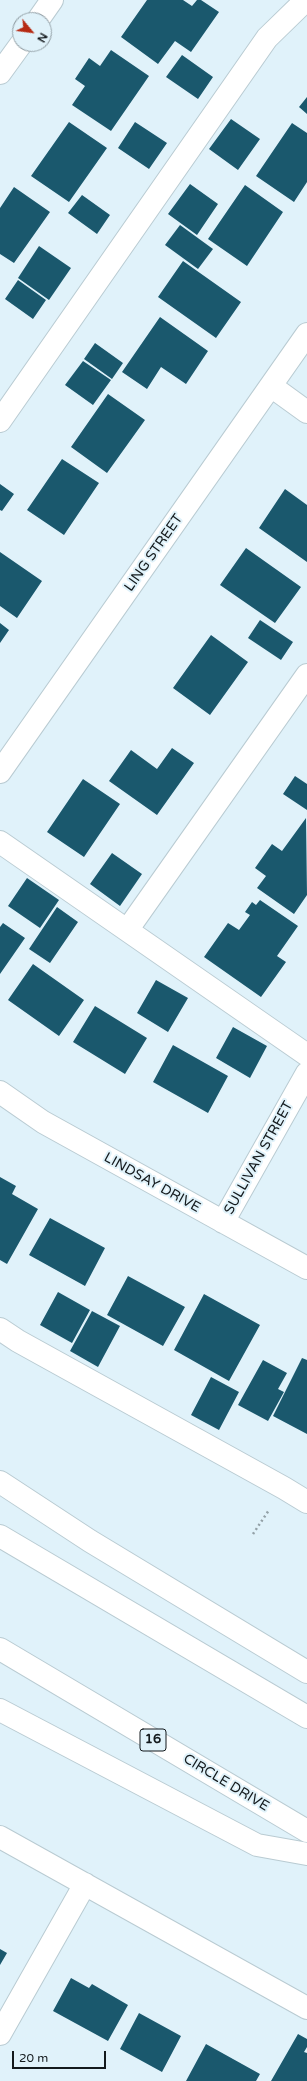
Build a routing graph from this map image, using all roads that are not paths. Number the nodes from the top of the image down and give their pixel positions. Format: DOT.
graph roads {
  1 [pos="52,0"];
  2 [pos="306,0"];
  3 [pos="44,12"];
  4 [pos="15,52"];
  5 [pos="0,73"];
  6 [pos="307,334"];
  7 [pos="271,386"];
  8 [pos="307,412"];
  9 [pos="0,421"];
  10 [pos="307,675"];
  11 [pos="0,772"];
  12 [pos="0,842"];
  13 [pos="128,929"];
  14 [pos="307,1055"];
  15 [pos="307,1073"];
  16 [pos="0,1092"];
  17 [pos="223,1222"];
  18 [pos="307,1268"];
  19 [pos="0,1329"];
  20 [pos="0,1482"];
  21 [pos="305,1495"];
  22 [pos="0,1536"];
  23 [pos="0,1649"];
  24 [pos="307,1672"];
  25 [pos="0,1710"];
  26 [pos="307,1717"];
  27 [pos="307,1831"];
  28 [pos="0,1837"];
  29 [pos="307,1854"];
  30 [pos="84,1884"];
  31 [pos="307,2008"];
  32 [pos="0,2034"];
  1 -- 3 [label="main road"];
  2 -- 9 [label="main road"];
  4 -- 5 [label="main road"];
  6 -- 7 [label="main road, LING STREET"];
  7 -- 8 [label="main road"];
  7 -- 11 [label="main road, LING STREET"];
  10 -- 13 [label="main road"];
  12 -- 13 [label="main road"];
  13 -- 14 [label="main road"];
  15 -- 17 [label="main road, SULLIVAN STREET"];
  16 -- 17 [label="main road, LINDSAY DRIVE"];
  17 -- 18 [label="main road, LINDSAY DRIVE"];
  19 -- 21 [label="main road"];
  20 -- 24 [label="main road"];
  22 -- 26 [label="main road"];
  23 -- 27 [label="main road, CIRCLE DRIVE / 16"];
  25 -- 29 [label="main road"];
  28 -- 30 [label="main road"];
  30 -- 31 [label="main road"];
  30 -- 32 [label="main road"];
}
